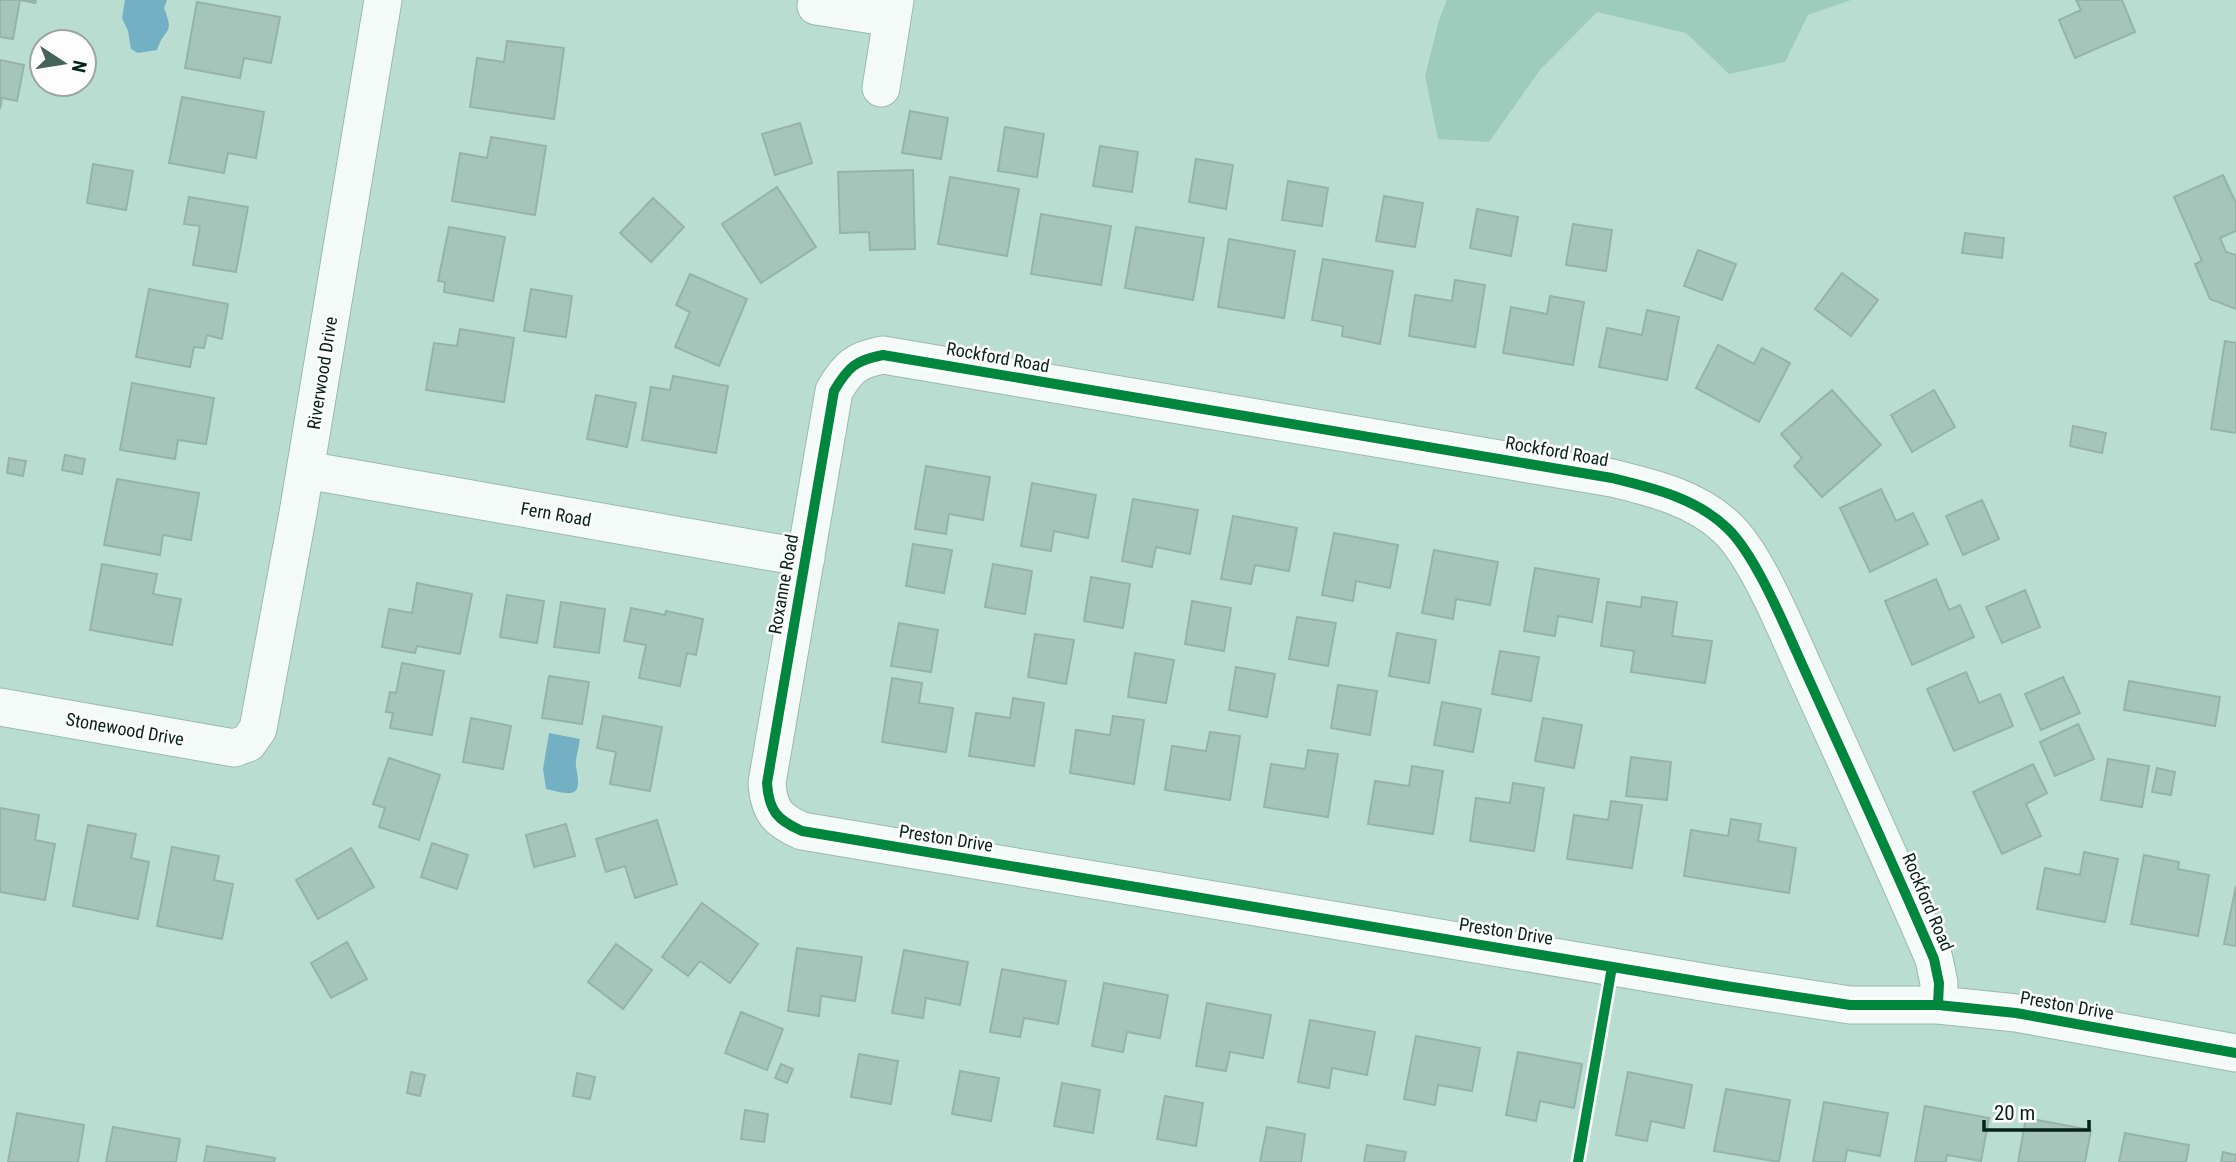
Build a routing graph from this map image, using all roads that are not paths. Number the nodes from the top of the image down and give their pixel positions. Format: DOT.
graph roads {
  1 [pos="383,0"];
  2 [pos="816,6"];
  3 [pos="894,9"];
  4 [pos="881,88"];
  5 [pos="855,363"];
  6 [pos="306,470"];
  7 [pos="806,558"];
  8 [pos="0,707"];
  9 [pos="248,743"];
  10 [pos="776,815"];
  11 [pos="1938,1005"];
  12 [pos="2236,1052"];
  1 -- 6 [label="street, Riverwood Drive"];
  2 -- 3 [label="street"];
  3 -- 4 [label="street"];
  5 -- 7 [label="street, Roxanne Road"];
  5 -- 11 [label="street, Rockford Road"];
  6 -- 7 [label="street, Fern Road"];
  6 -- 9 [label="street, Riverwood Drive"];
  7 -- 10 [label="street, Roxanne Road"];
  8 -- 9 [label="street, Stonewood Drive"];
  10 -- 11 [label="street, Preston Drive"];
  11 -- 12 [label="street, Preston Drive"];
}
